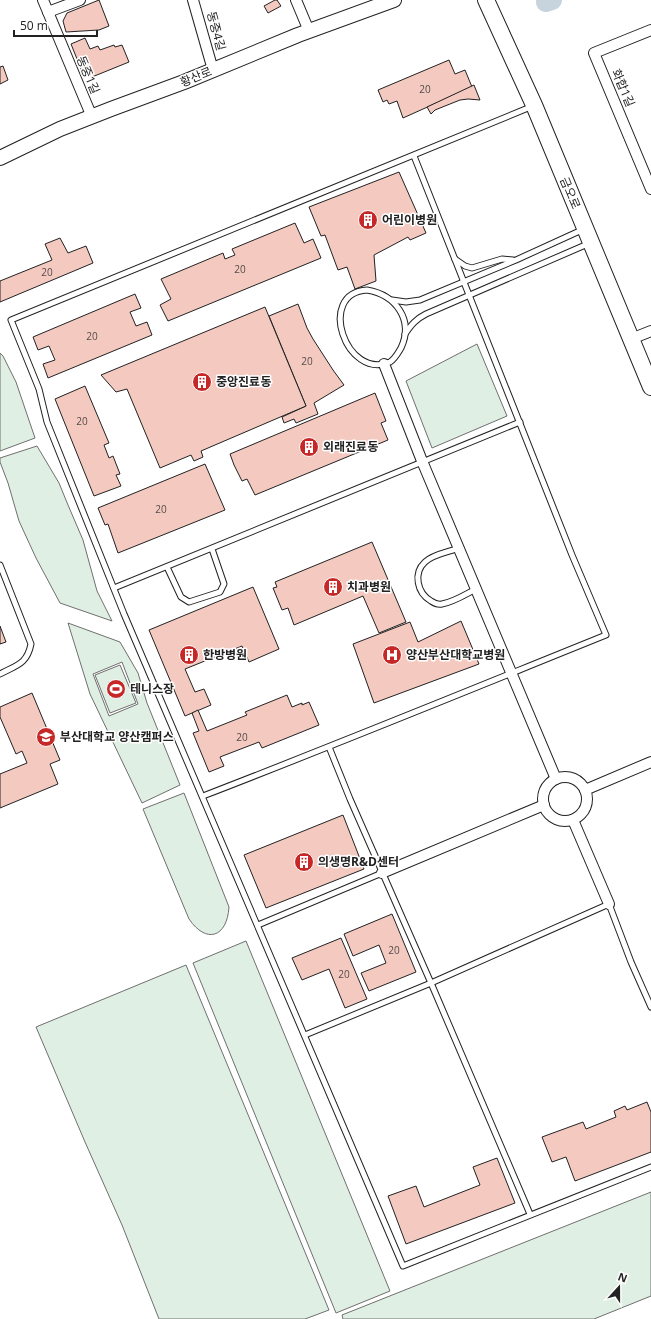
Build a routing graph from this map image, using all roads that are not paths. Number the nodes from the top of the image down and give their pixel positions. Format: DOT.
graph roads {
  1 [pos="43,0"];
  2 [pos="80,0"];
  3 [pos="194,0"];
  4 [pos="296,0"];
  5 [pos="394,0"];
  6 [pos="486,0"];
  7 [pos="48,12"];
  8 [pos="651,30"];
  9 [pos="309,31"];
  10 [pos="213,70"];
  11 [pos="534,105"];
  12 [pos="92,116"];
  13 [pos="414,156"];
  14 [pos="0,158"];
  15 [pos="650,184"];
  16 [pos="588,236"];
  17 [pos="455,259"];
  18 [pos="516,260"];
  19 [pos="464,281"];
  20 [pos="469,295"];
  21 [pos="392,300"];
  22 [pos="651,331"];
  23 [pos="405,335"];
  24 [pos="631,339"];
  25 [pos="384,364"];
  26 [pos="651,387"];
  27 [pos="520,422"];
  28 [pos="422,461"];
  29 [pos="459,548"];
  30 [pos="212,549"];
  31 [pos="0,565"];
  32 [pos="167,567"];
  33 [pos="114,588"];
  34 [pos="477,589"];
  35 [pos="512,672"];
  36 [pos="0,674"];
  37 [pos="329,747"];
  38 [pos="651,762"];
  39 [pos="556,779"];
  40 [pos="586,790"];
  41 [pos="203,796"];
  42 [pos="544,805"];
  43 [pos="573,820"];
  44 [pos="382,873"];
  45 [pos="609,904"];
  46 [pos="258,925"];
  47 [pos="431,983"];
  48 [pos="651,1007"];
  49 [pos="305,1035"];
  50 [pos="651,1167"];
  51 [pos="530,1214"];
  1 -- 7 [label="street, 동중1길"];
  2 -- 7 [label="street"];
  3 -- 10 [label="street, 동중4길"];
  4 -- 9 [label="street"];
  5 -- 9 [label="main road, 황산로"];
  6 -- 11 [label="main road, 금오로"];
  7 -- 12 [label="street, 동중1길"];
  8 -- 15 [label="street, 화합1길"];
  9 -- 10 [label="main road, 황산로"];
  10 -- 12 [label="main road, 황산로"];
  11 -- 13 [label="lane"];
  11 -- 16 [label="main road, 금오로"];
  12 -- 14 [label="main road, 황산로"];
  13 -- 17 [label="lane"];
  13 -- 33 [label="lane"];
  16 -- 18 [label="lane"];
  16 -- 20 [label="lane"];
  16 -- 24 [label="main road, 금오로"];
  17 -- 18 [label="lane"];
  17 -- 19 [label="lane"];
  18 -- 19 [label="lane"];
  19 -- 20 [label="lane"];
  19 -- 21 [label="lane"];
  20 -- 23 [label="lane"];
  20 -- 27 [label="lane"];
  21 -- 23 [label="lane"];
  21 -- 25 [label="lane"];
  22 -- 24 [label="street"];
  23 -- 25 [label="lane"];
  24 -- 26 [label="main road, 금오로"];
  25 -- 28 [label="street"];
  27 -- 28 [label="lane"];
  27 -- 35 [label="lane"];
  28 -- 29 [label="street"];
  28 -- 30 [label="lane"];
  29 -- 34 [label="street"];
  29 -- 34 [label="lane"];
  30 -- 32 [label="lane"];
  30 -- 32 [label="lane"];
  31 -- 36 [label="lane"];
  32 -- 33 [label="lane"];
  33 -- 41 [label="lane"];
  34 -- 35 [label="street"];
  35 -- 37 [label="lane"];
  35 -- 39 [label="street"];
  37 -- 41 [label="lane"];
  37 -- 44 [label="lane"];
  38 -- 40 [label="street"];
  39 -- 40 [label="street"];
  39 -- 42 [label="street"];
  40 -- 43 [label="street"];
  41 -- 46 [label="lane"];
  42 -- 43 [label="street"];
  42 -- 44 [label="street"];
  43 -- 45 [label="street"];
  44 -- 46 [label="lane"];
  44 -- 47 [label="lane"];
  45 -- 47 [label="lane"];
  45 -- 48 [label="lane"];
  46 -- 49 [label="lane"];
  47 -- 49 [label="lane"];
  47 -- 51 [label="lane"];
  49 -- 51 [label="lane"];
  50 -- 51 [label="lane"];
}
